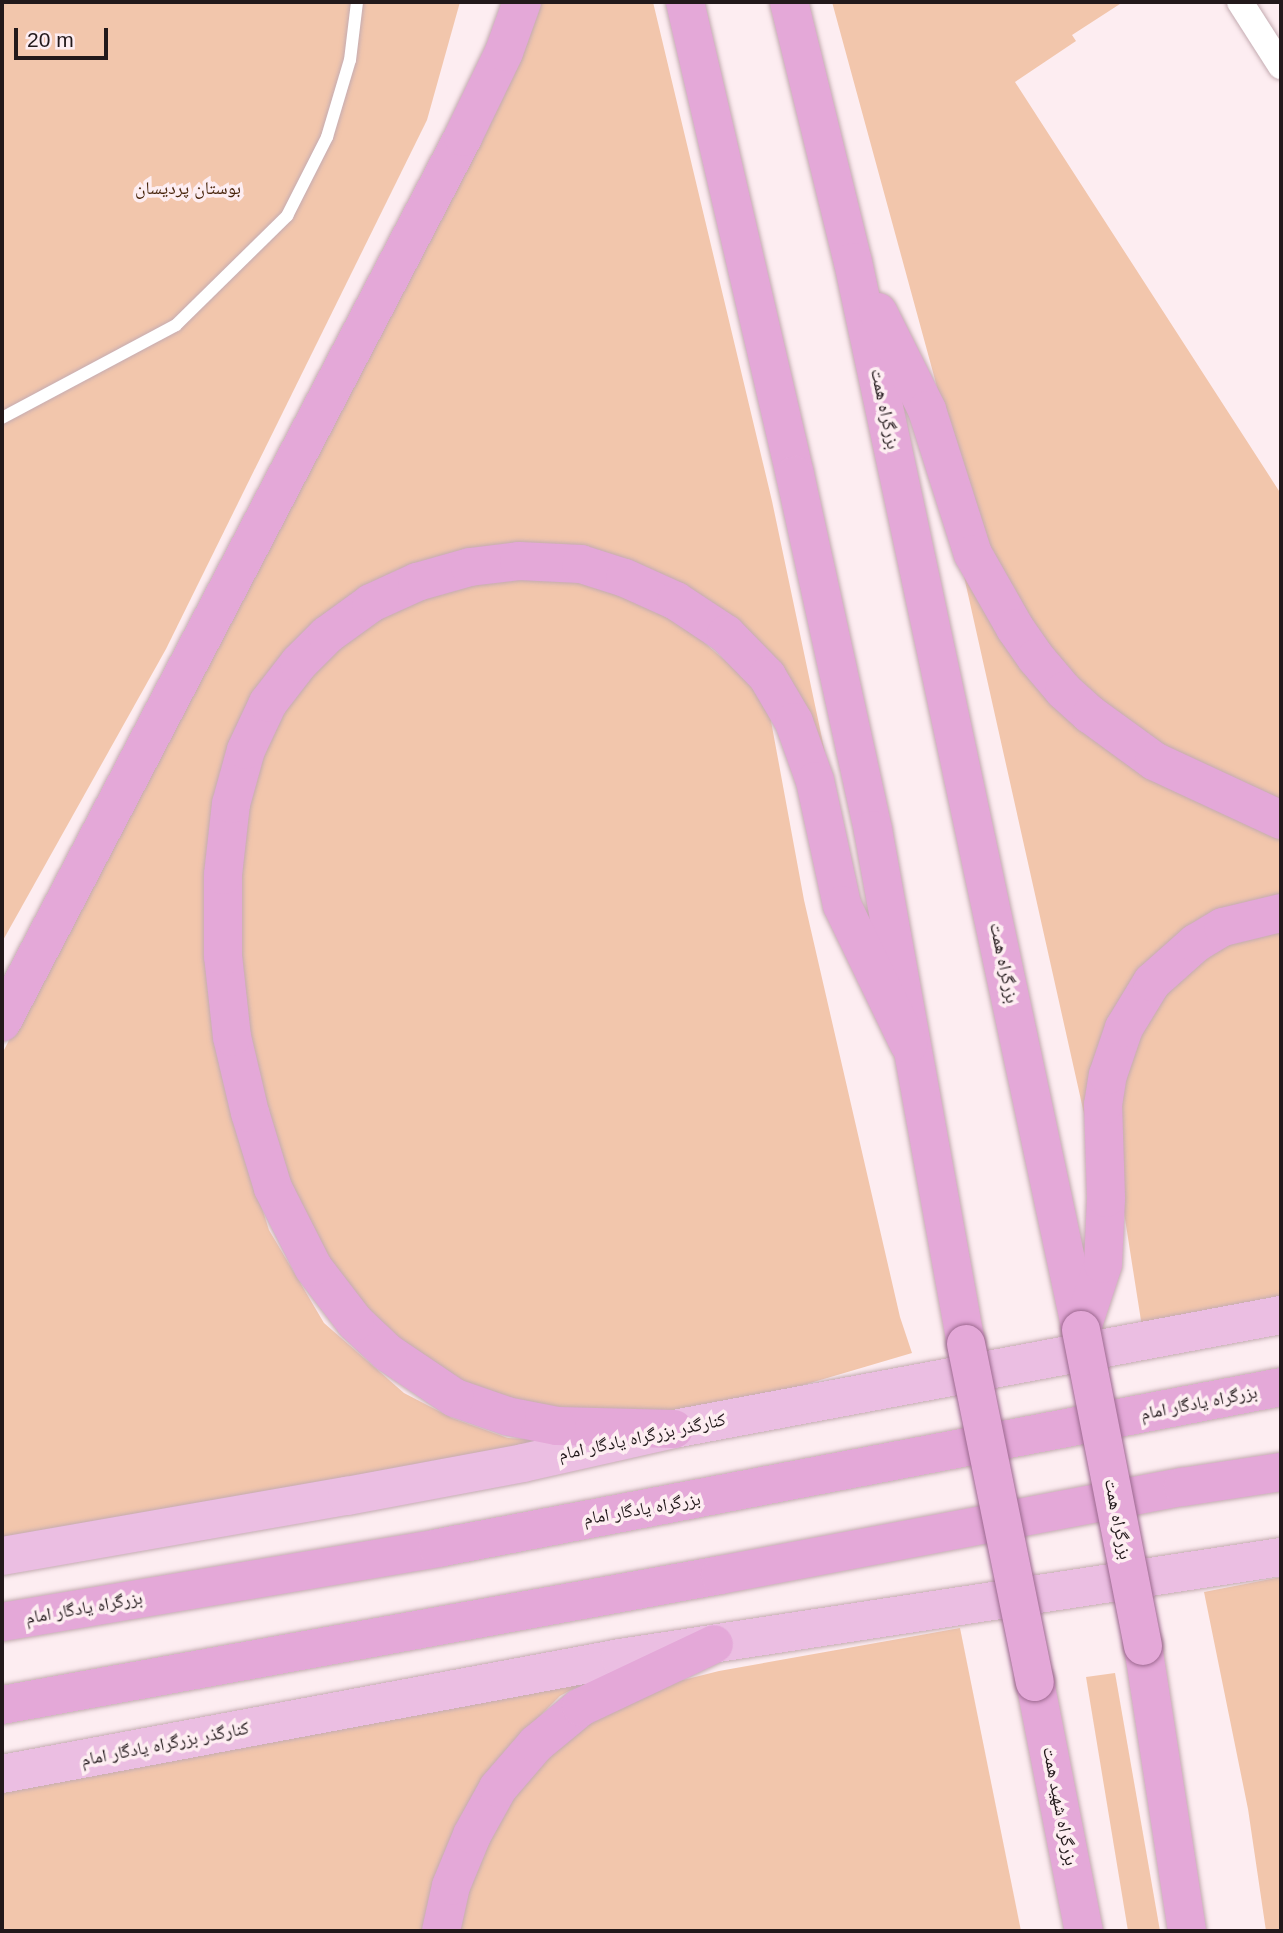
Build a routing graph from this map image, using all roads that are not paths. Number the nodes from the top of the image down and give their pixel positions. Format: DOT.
graph roads {
  1 [pos="357,2"];
  2 [pos="522,2"];
  3 [pos="685,2"];
  4 [pos="789,2"];
  5 [pos="1240,2"];
  6 [pos="1281,66"];
  7 [pos="853,262"];
  8 [pos="2,418"];
  9 [pos="1281,820"];
  10 [pos="1281,913"];
  11 [pos="2,1022"];
  12 [pos="909,1044"];
  13 [pos="1281,1315"];
  14 [pos="1081,1330"];
  15 [pos="1281,1387"];
  16 [pos="674,1429"];
  17 [pos="1281,1472"];
  18 [pos="2,1556"];
  19 [pos="1281,1557"];
  20 [pos="2,1622"];
  21 [pos="713,1644"];
  22 [pos="2,1705"];
  23 [pos="2,1774"];
  24 [pos="441,1931"];
  25 [pos="1084,1931"];
  26 [pos="1187,1931"];
  1 -- 8 [label="lane"];
  2 -- 11 [label="highway"];
  3 -- 12 [label="highway"];
  4 -- 7 [label="highway, بزرگراه همت"];
  5 -- 6 [label="street"];
  7 -- 9 [label="highway"];
  7 -- 14 [label="highway, بزرگراه همت"];
  10 -- 14 [label="highway"];
  12 -- 16 [label="highway"];
  12 -- 25 [label="highway, بزرگراه شهید همت, bridge"];
  13 -- 16 [label="main road, کنارگذر بزرگراه یادگار امام"];
  14 -- 26 [label="highway, بزرگراه همت, bridge"];
  15 -- 20 [label="highway, بزرگراه یادگار امام"];
  16 -- 18 [label="main road, کنارگذر بزرگراه یادگار امام"];
  17 -- 22 [label="highway"];
  19 -- 21 [label="main road, کنارگذر بزرگراه یادگار امام"];
  21 -- 23 [label="main road, کنارگذر بزرگراه یادگار امام"];
  21 -- 24 [label="highway"];
}
